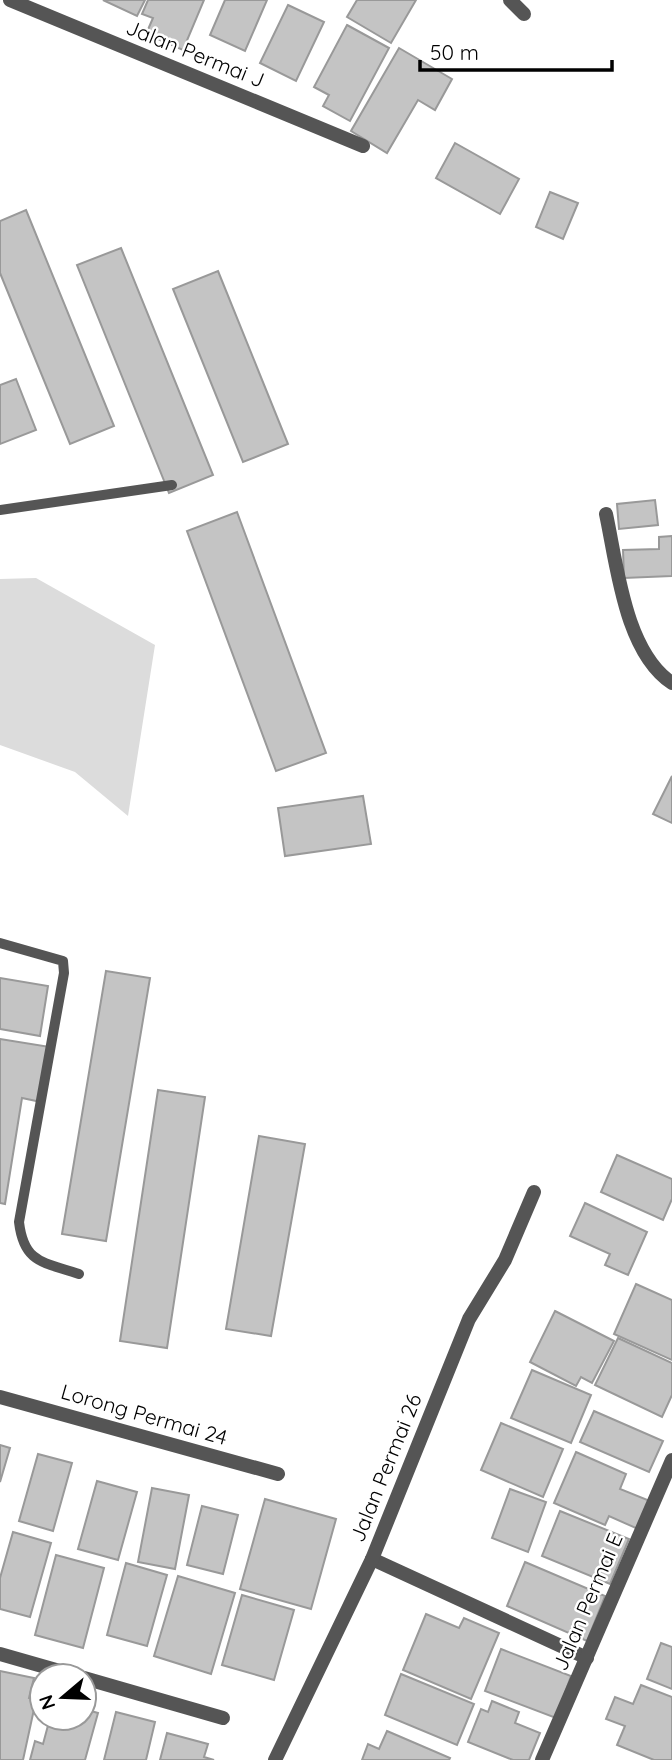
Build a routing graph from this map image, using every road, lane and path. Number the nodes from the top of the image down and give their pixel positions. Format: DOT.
graph roads {
  1 [pos="10,0"];
  2 [pos="510,0"];
  3 [pos="524,14"];
  4 [pos="363,146"];
  5 [pos="172,485"];
  6 [pos="0,510"];
  7 [pos="606,513"];
  8 [pos="672,683"];
  9 [pos="0,943"];
  10 [pos="534,1192"];
  11 [pos="79,1275"];
  12 [pos="0,1397"];
  13 [pos="672,1461"];
  14 [pos="278,1474"];
  15 [pos="372,1559"];
  16 [pos="0,1654"];
  17 [pos="587,1658"];
  18 [pos="28,1662"];
  19 [pos="98,1682"];
  20 [pos="223,1718"];
  21 [pos="275,1760"];
  22 [pos="542,1760"];
  1 -- 4 [label="street, Jalan Permai J"];
  2 -- 3 [label="street"];
  5 -- 6 [label="lane"];
  7 -- 8 [label="street"];
  9 -- 11 [label="lane"];
  10 -- 15 [label="street, Jalan Permai 26"];
  12 -- 14 [label="street, Lorong Permai 24"];
  13 -- 17 [label="street, Jalan Permai E"];
  15 -- 17 [label="street"];
  15 -- 21 [label="street, Jalan Permai 26"];
  16 -- 18 [label="street"];
  17 -- 22 [label="street, Jalan Permai E"];
  19 -- 20 [label="street"];
}
